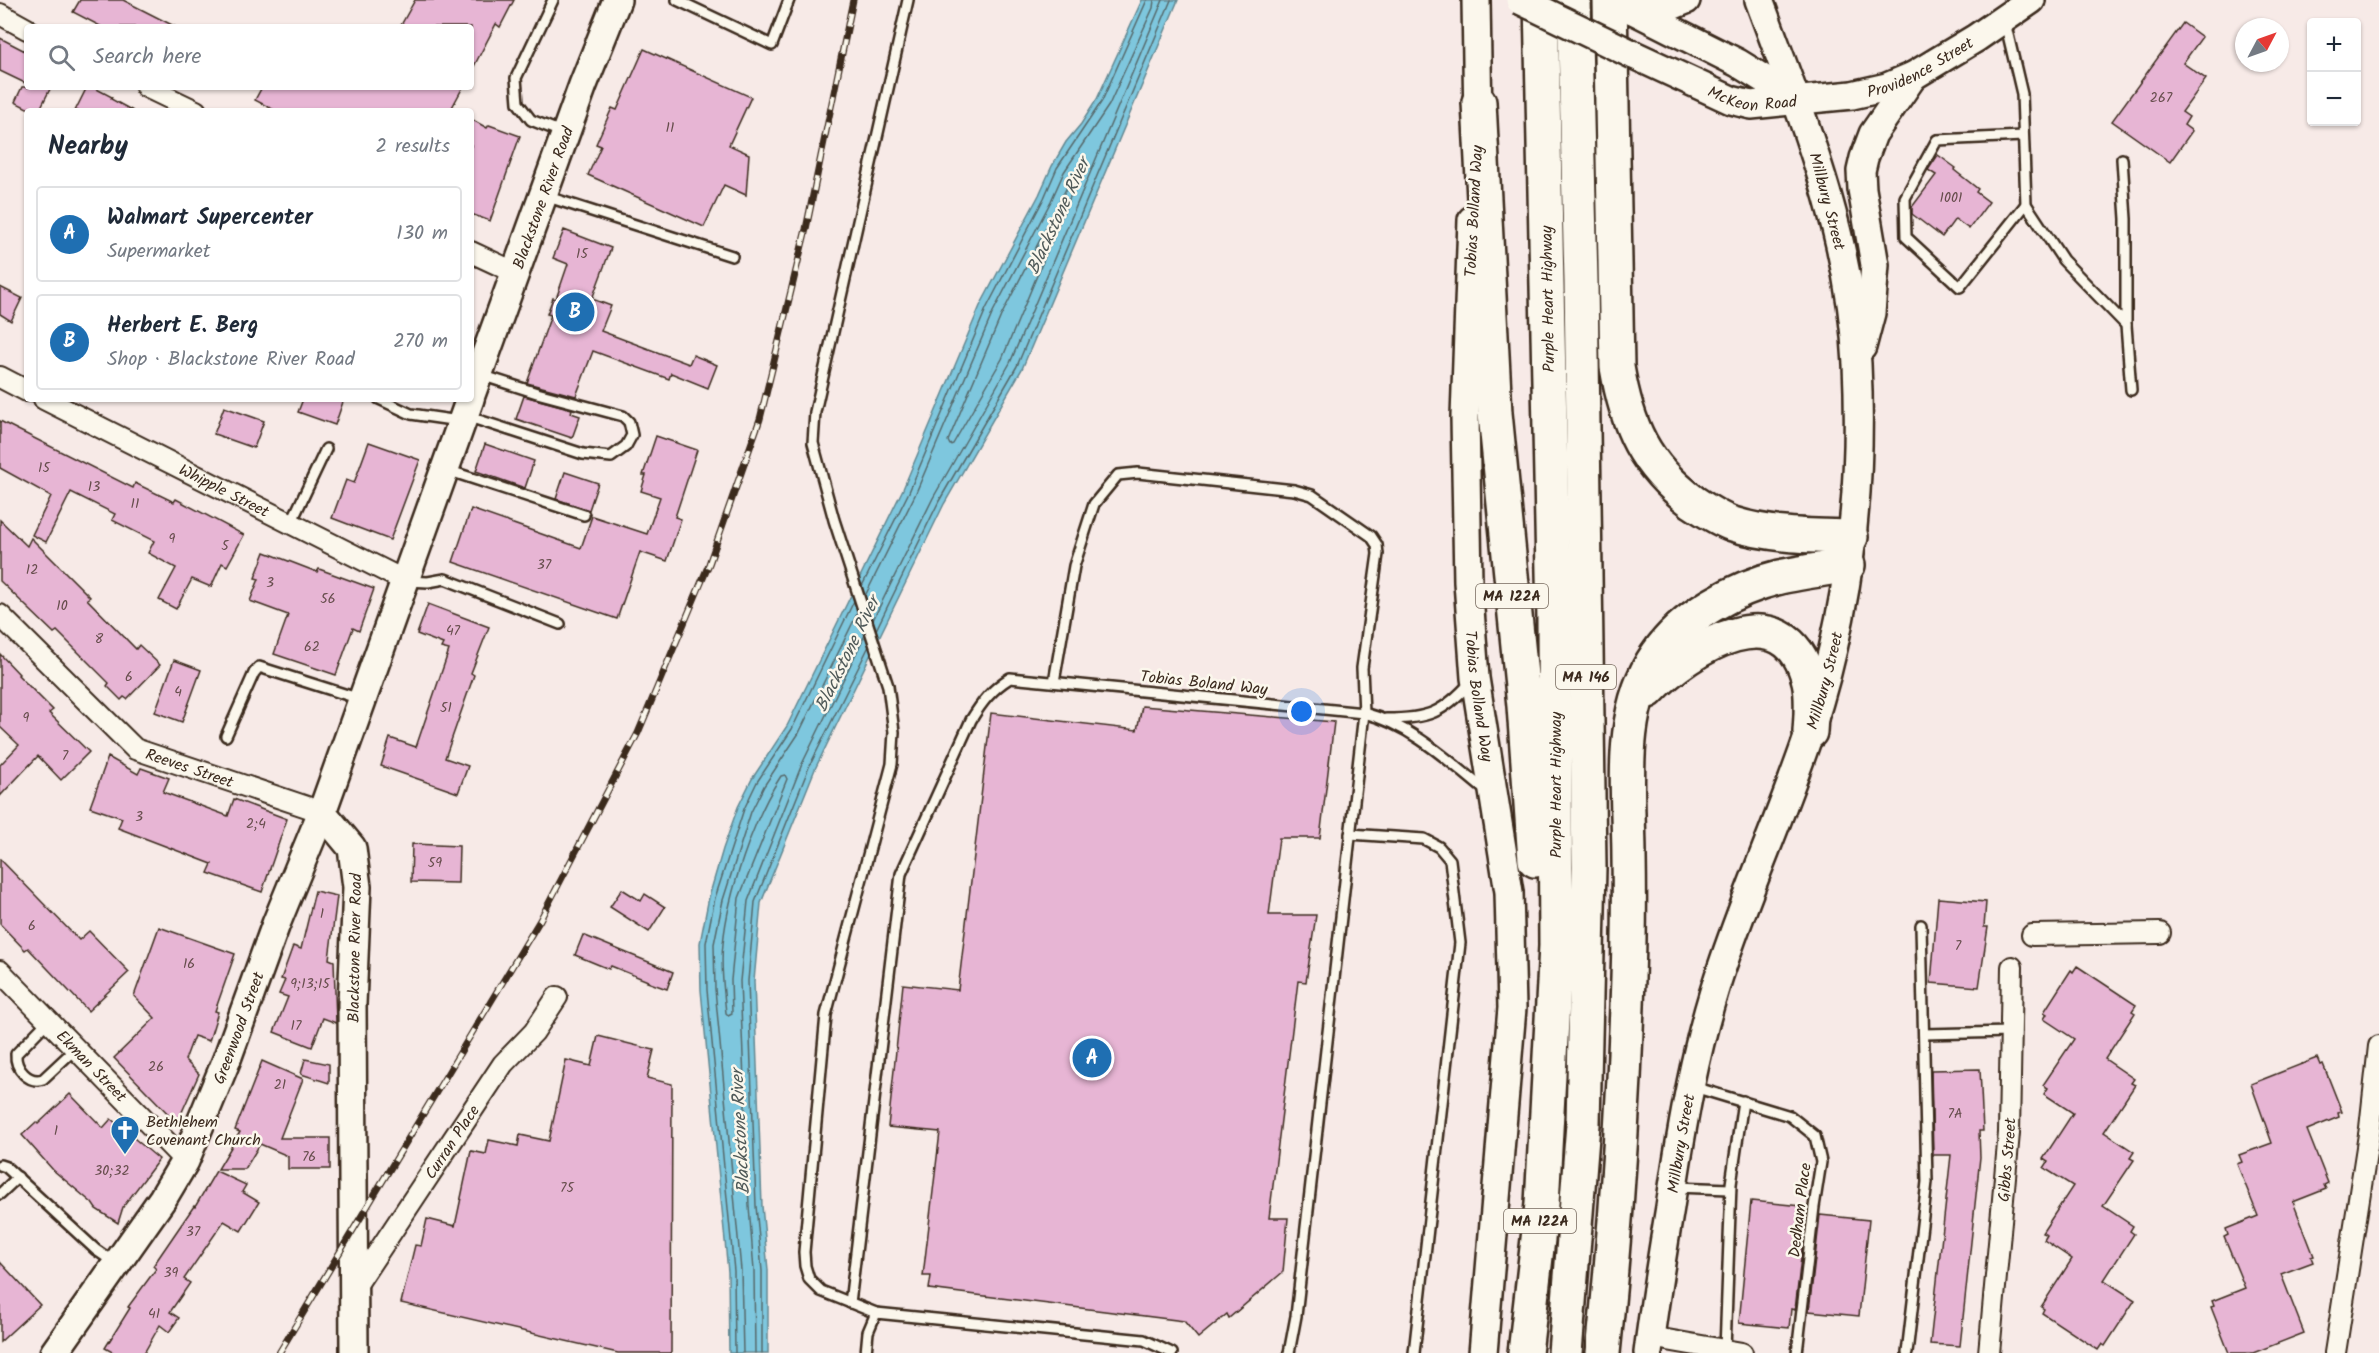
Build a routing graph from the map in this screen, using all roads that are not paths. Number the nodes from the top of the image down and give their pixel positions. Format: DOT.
graph roads {
  1 [pos="553,0"];
  2 [pos="617,0"];
  3 [pos="677,0"];
  4 [pos="789,0"];
  5 [pos="908,0"];
  6 [pos="1476,0"];
  7 [pos="1520,0"];
  8 [pos="1541,0"];
  9 [pos="1574,0"];
  10 [pos="1686,0"];
  11 [pos="1759,0"];
  12 [pos="2031,0"];
  13 [pos="1618,3"];
  14 [pos="0,14"];
  15 [pos="2005,19"];
  16 [pos="24,27"];
  17 [pos="1913,76"];
  18 [pos="152,90"];
  19 [pos="1796,99"];
  20 [pos="1479,102"];
  21 [pos="190,108"];
  22 [pos="565,134"];
  23 [pos="2023,136"];
  24 [pos="2122,159"];
  25 [pos="542,195"];
  26 [pos="2026,204"];
  27 [pos="474,253"];
  28 [pos="732,256"];
  29 [pos="514,272"];
  30 [pos="2126,325"];
  31 [pos="1857,363"];
  32 [pos="0,377"];
  33 [pos="474,387"];
  34 [pos="24,389"];
  35 [pos="2131,390"];
  36 [pos="474,400"];
  37 [pos="50,402"];
  38 [pos="385,402"];
  39 [pos="465,402"];
  40 [pos="469,402"];
  41 [pos="471,402"];
  42 [pos="326,449"];
  43 [pos="445,469"];
  44 [pos="584,515"];
  45 [pos="291,523"];
  46 [pos="1850,551"];
  47 [pos="405,581"];
  48 [pos="0,615"];
  49 [pos="560,624"];
  50 [pos="1475,678"];
  51 [pos="1054,682"];
  52 [pos="363,700"];
  53 [pos="1634,705"];
  54 [pos="1364,713"];
  55 [pos="1386,719"];
  56 [pos="1810,732"];
  57 [pos="226,736"];
  58 [pos="1494,798"];
  59 [pos="322,812"];
  60 [pos="1350,834"];
  61 [pos="1921,925"];
  62 [pos="2160,933"];
  63 [pos="2032,935"];
  64 [pos="2012,967"];
  65 [pos="0,971"];
  66 [pos="557,997"];
  67 [pos="48,1021"];
  68 [pos="2011,1032"];
  69 [pos="1924,1034"];
  70 [pos="2379,1046"];
  71 [pos="75,1048"];
  72 [pos="1690,1086"];
  73 [pos="1550,1089"];
  74 [pos="1743,1101"];
  75 [pos="185,1161"];
  76 [pos="0,1165"];
  77 [pos="18,1177"];
  78 [pos="1673,1187"];
  79 [pos="1730,1189"];
  80 [pos="0,1194"];
  81 [pos="117,1264"];
  82 [pos="353,1290"];
  83 [pos="850,1303"];
  84 [pos="876,1313"];
  85 [pos="1649,1345"];
  86 [pos="1733,1352"];
  87 [pos="54,1353"];
  88 [pos="354,1353"];
  89 [pos="866,1353"];
  90 [pos="1172,1353"];
  91 [pos="1289,1353"];
  92 [pos="1414,1353"];
  93 [pos="1483,1353"];
  94 [pos="1525,1353"];
  95 [pos="1565,1353"];
  96 [pos="1603,1353"];
  97 [pos="1797,1353"];
  98 [pos="1907,1353"];
  99 [pos="1989,1353"];
  100 [pos="2335,1353"];
  1 -- 22 [label="lane"];
  2 -- 22 [label="main road, Blackstone River Road"];
  3 -- 4 [label="lane"];
  5 -- 83 [label="lane"];
  6 -- 20 [label="main road, Tobias Bolland Way / MA 122A"];
  7 -- 19 [label="main road, McKeon Road, bridge"];
  8 -- 73 [label="highway, Purple Heart Highway / MA 146"];
  9 -- 95 [label="highway, Purple Heart Highway / MA 146"];
  10 -- 13 [label="main road"];
  11 -- 19 [label="main road, Millbury Street"];
  12 -- 15 [label="main road, Providence Street"];
  13 -- 19 [label="main road, McKeon Road"];
  13 -- 46 [label="highway"];
  14 -- 16 [label="street"];
  15 -- 17 [label="main road, Providence Street"];
  15 -- 23 [label="lane"];
  17 -- 19 [label="main road, Providence Street"];
  17 -- 31 [label="main road"];
  18 -- 21 [label="street"];
  19 -- 31 [label="main road, Millbury Street"];
  20 -- 50 [label="main road, Tobias Bolland Way"];
  20 -- 73 [label="highway, MA 122A"];
  22 -- 25 [label="main road, Blackstone River Road"];
  23 -- 26 [label="lane"];
  23 -- 26 [label="lane"];
  24 -- 30 [label="lane"];
  25 -- 28 [label="lane"];
  25 -- 29 [label="main road, Blackstone River Road"];
  26 -- 30 [label="lane"];
  27 -- 29 [label="street"];
  29 -- 33 [label="main road, Blackstone River Road"];
  30 -- 35 [label="lane"];
  31 -- 46 [label="main road, Millbury Street"];
  32 -- 34 [label="street"];
  36 -- 41 [label="lane"];
  37 -- 45 [label="street, Whipple Street"];
  38 -- 39 [label="lane"];
  40 -- 43 [label="main road, Blackstone River Road"];
  42 -- 45 [label="lane"];
  43 -- 44 [label="lane"];
  43 -- 47 [label="main road, Blackstone River Road"];
  45 -- 47 [label="street, Whipple Street"];
  46 -- 53 [label="highway"];
  46 -- 56 [label="main road, Millbury Street"];
  47 -- 49 [label="lane"];
  47 -- 52 [label="main road, Blackstone River Road"];
  48 -- 59 [label="street, Reeves Street"];
  50 -- 55 [label="lane, Tobias Boland Way"];
  50 -- 58 [label="main road, Tobias Bolland Way"];
  51 -- 54 [label="lane, Tobias Boland Way"];
  51 -- 54 [label="lane"];
  51 -- 83 [label="lane, Tobias Boland Way"];
  52 -- 57 [label="lane"];
  52 -- 59 [label="main road, Blackstone River Road"];
  53 -- 56 [label="highway"];
  53 -- 96 [label="highway"];
  54 -- 55 [label="lane, Tobias Boland Way"];
  54 -- 60 [label="lane"];
  55 -- 58 [label="lane, Tobias Boland Way"];
  56 -- 72 [label="main road, Millbury Street"];
  58 -- 93 [label="main road, Tobias Bolland Way"];
  59 -- 75 [label="main road, Greenwood Street"];
  59 -- 82 [label="main road, Blackstone River Road"];
  60 -- 91 [label="lane"];
  60 -- 92 [label="lane"];
  61 -- 69 [label="lane"];
  62 -- 63 [label="street"];
  64 -- 68 [label="street, Gibbs Street"];
  65 -- 67 [label="street, Ekman Street"];
  66 -- 82 [label="street, Curran Place"];
  67 -- 71 [label="street, Ekman Street"];
  67 -- 71 [label="lane"];
  68 -- 69 [label="lane"];
  68 -- 99 [label="street, Gibbs Street"];
  69 -- 98 [label="lane"];
  70 -- 100 [label="street"];
  71 -- 75 [label="street, Ekman Street"];
  72 -- 74 [label="lane, Dedham Place"];
  72 -- 78 [label="main road, Millbury Street"];
  73 -- 94 [label="highway, Purple Heart Highway / MA 122A"];
  74 -- 79 [label="lane"];
  74 -- 97 [label="lane, Dedham Place"];
  75 -- 81 [label="main road, Greenwood Street"];
  76 -- 77 [label="lane"];
  77 -- 80 [label="lane"];
  77 -- 81 [label="lane"];
  78 -- 79 [label="lane"];
  78 -- 85 [label="main road, Millbury Street"];
  79 -- 86 [label="lane"];
  81 -- 87 [label="main road, Greenwood Street"];
  82 -- 88 [label="main road, Blackstone River Road"];
  83 -- 84 [label="lane"];
  84 -- 89 [label="lane"];
  84 -- 90 [label="lane"];
  85 -- 86 [label="street"];
}
